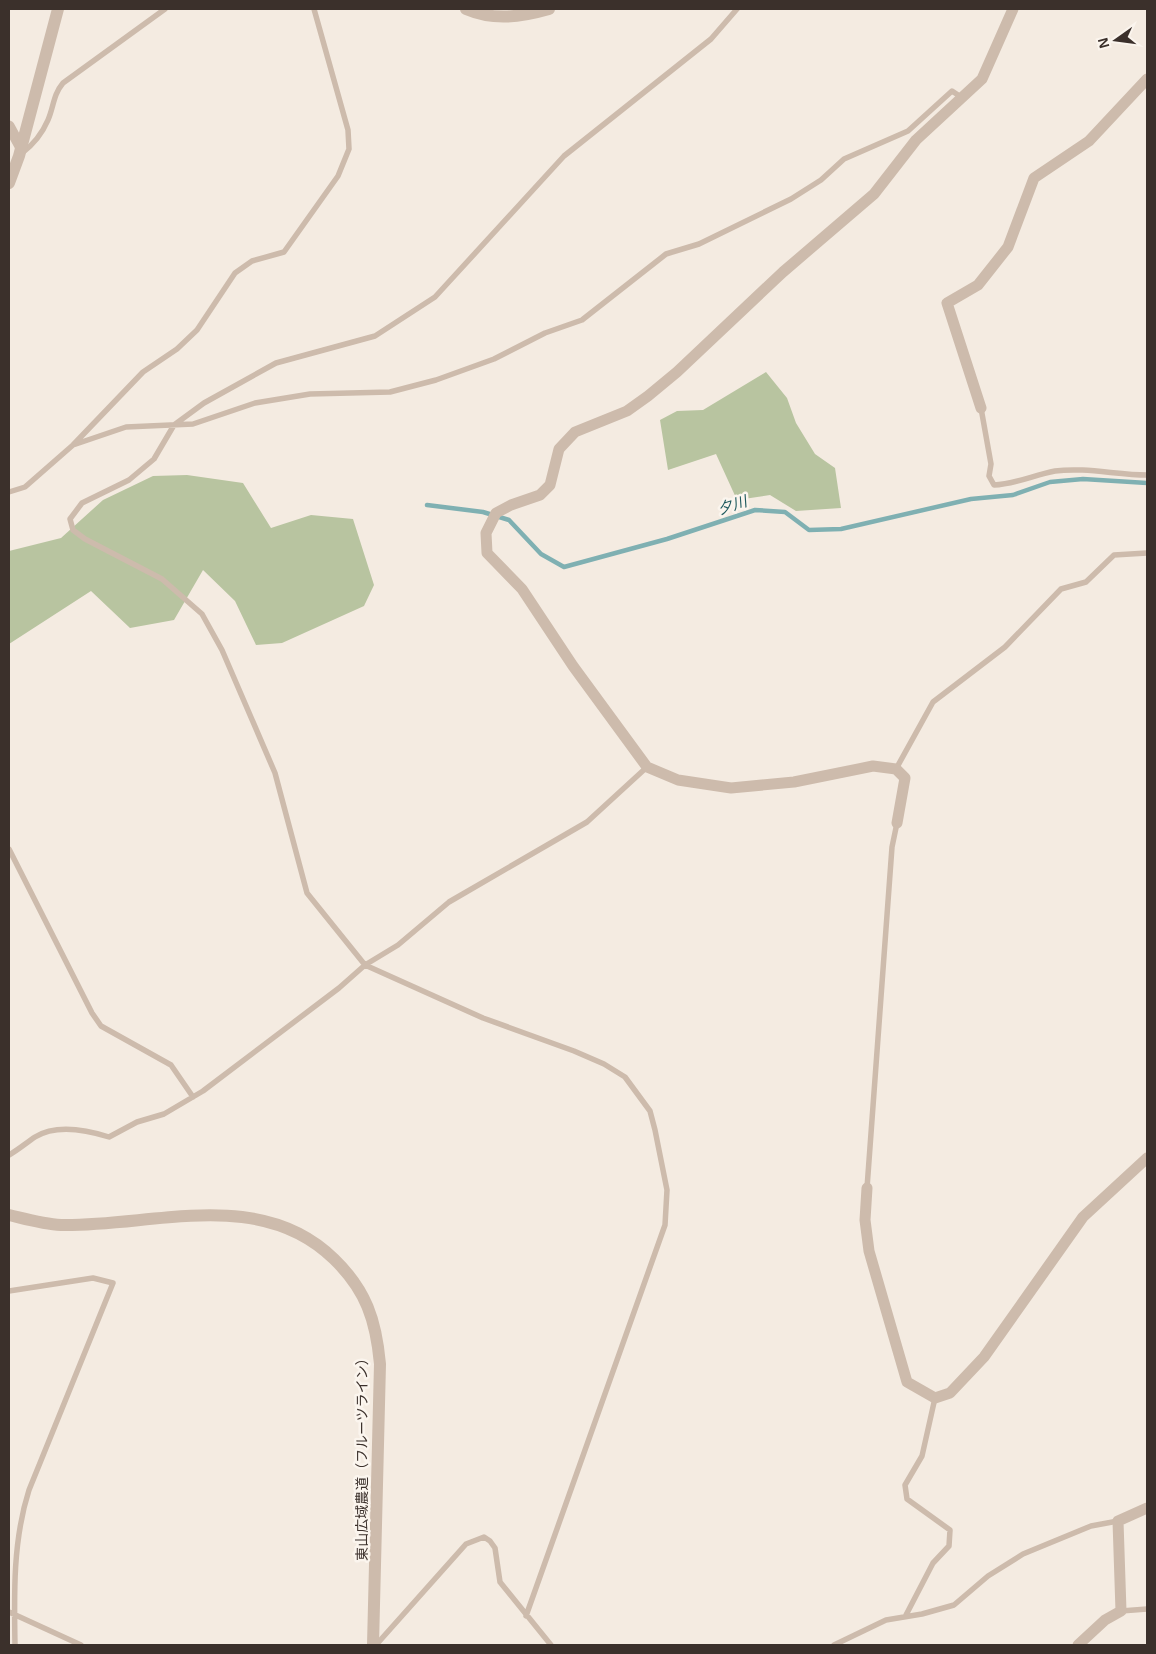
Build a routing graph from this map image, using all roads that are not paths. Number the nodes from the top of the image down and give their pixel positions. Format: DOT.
graph roads {
  1 [pos="58,9"];
  2 [pos="166,9"];
  3 [pos="314,9"];
  4 [pos="466,9"];
  5 [pos="550,9"];
  6 [pos="736,9"];
  7 [pos="1013,9"];
  8 [pos="1147,79"];
  9 [pos="962,97"];
  10 [pos="9,126"];
  11 [pos="20,152"];
  12 [pos="9,183"];
  13 [pos="981,408"];
  14 [pos="174,425"];
  15 [pos="74,445"];
  16 [pos="1147,475"];
  17 [pos="9,492"];
  18 [pos="1147,553"];
  19 [pos="647,767"];
  20 [pos="896,769"];
  21 [pos="896,822"];
  22 [pos="9,849"];
  23 [pos="365,965"];
  24 [pos="193,1097"];
  25 [pos="9,1155"];
  26 [pos="1147,1158"];
  27 [pos="867,1188"];
  28 [pos="9,1215"];
  29 [pos="9,1291"];
  30 [pos="935,1398"];
  31 [pos="1147,1508"];
  32 [pos="1118,1520"];
  33 [pos="1147,1609"];
  34 [pos="1121,1611"];
  35 [pos="12,1614"];
  36 [pos="526,1616"];
  37 [pos="906,1616"];
  38 [pos="15,1645"];
  39 [pos="81,1645"];
  40 [pos="375,1645"];
  41 [pos="551,1645"];
  42 [pos="834,1645"];
  43 [pos="1078,1645"];
  1 -- 11 [label="street"];
  2 -- 11 [label="lane"];
  3 -- 15 [label="lane"];
  4 -- 5 [label="street"];
  6 -- 14 [label="lane"];
  7 -- 9 [label="street"];
  8 -- 13 [label="street"];
  9 -- 14 [label="lane"];
  9 -- 19 [label="street"];
  10 -- 11 [label="street"];
  11 -- 12 [label="street"];
  13 -- 16 [label="lane"];
  14 -- 15 [label="lane"];
  14 -- 23 [label="lane"];
  15 -- 17 [label="lane"];
  18 -- 20 [label="lane"];
  19 -- 20 [label="street"];
  19 -- 23 [label="lane"];
  20 -- 21 [label="street"];
  21 -- 27 [label="lane"];
  22 -- 24 [label="lane"];
  23 -- 24 [label="lane"];
  23 -- 36 [label="lane"];
  24 -- 25 [label="lane"];
  26 -- 30 [label="street"];
  27 -- 30 [label="street"];
  28 -- 40 [label="street, 東山広域農道（フルーツライン）"];
  29 -- 35 [label="lane"];
  30 -- 37 [label="lane"];
  31 -- 32 [label="street"];
  32 -- 34 [label="street"];
  32 -- 37 [label="lane"];
  33 -- 34 [label="lane"];
  34 -- 43 [label="street"];
  35 -- 38 [label="lane"];
  35 -- 39 [label="lane"];
  36 -- 40 [label="lane"];
  36 -- 41 [label="lane"];
  37 -- 42 [label="lane"];
}
